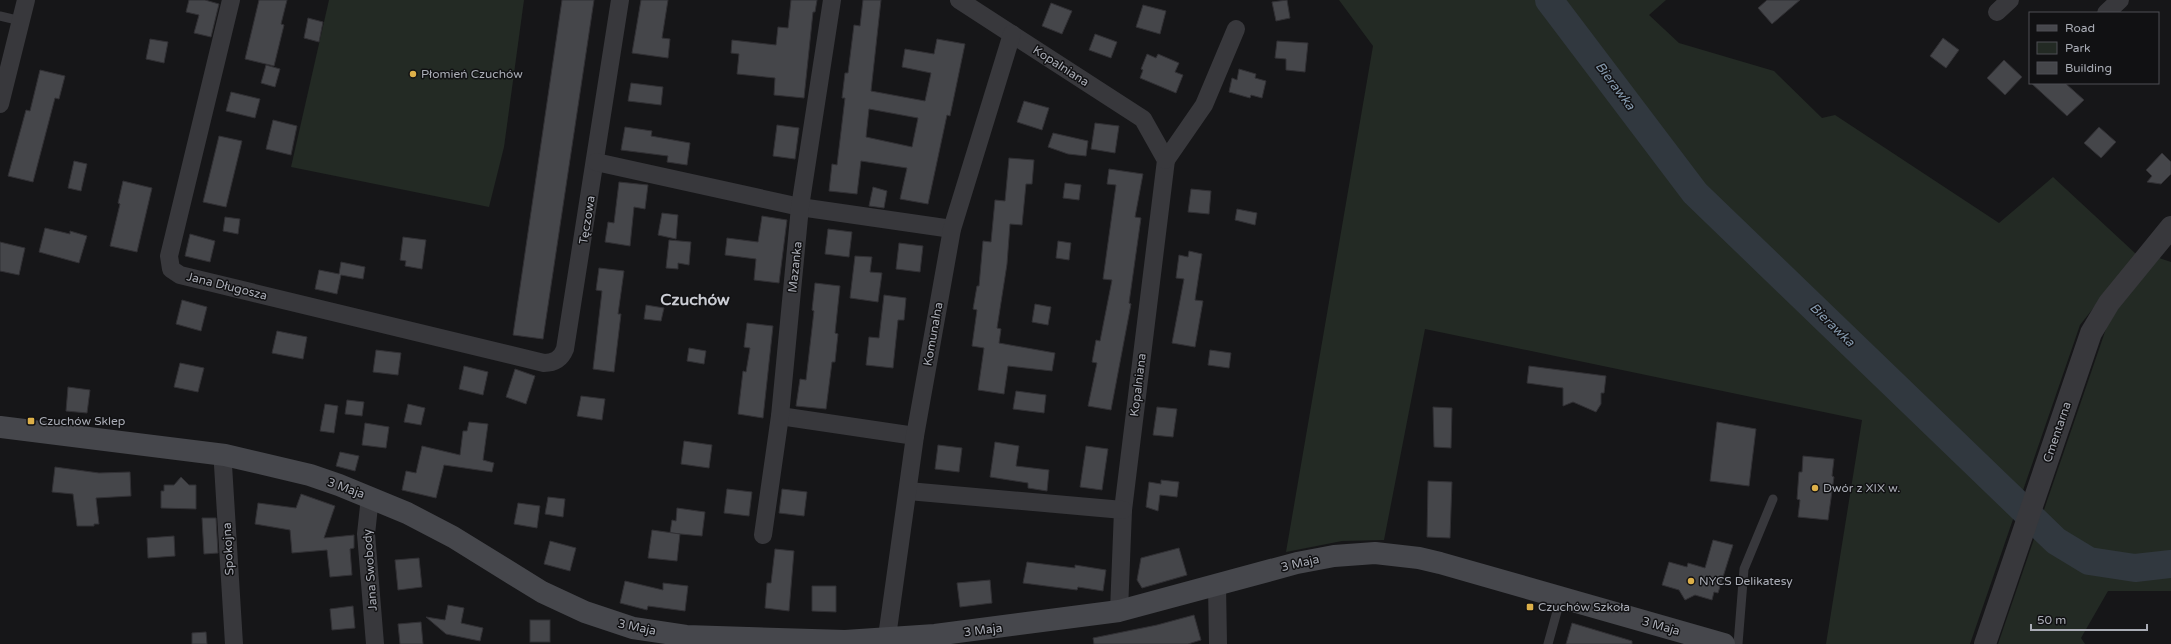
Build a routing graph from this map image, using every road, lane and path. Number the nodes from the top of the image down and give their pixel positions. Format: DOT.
graph roads {
  1 [pos="26,0"];
  2 [pos="231,0"];
  3 [pos="620,0"];
  4 [pos="832,0"];
  5 [pos="959,0"];
  6 [pos="2010,0"];
  7 [pos="2120,0"];
  8 [pos="1997,12"];
  9 [pos="2107,12"];
  10 [pos="0,16"];
  11 [pos="21,21"];
  12 [pos="1236,29"];
  13 [pos="1012,34"];
  14 [pos="0,104"];
  15 [pos="1166,160"];
  16 [pos="596,162"];
  17 [pos="800,207"];
  18 [pos="952,229"];
  19 [pos="2168,235"];
  20 [pos="482,348"];
  21 [pos="780,416"];
  22 [pos="0,427"];
  23 [pos="915,436"];
  24 [pos="225,454"];
  25 [pos="908,491"];
  26 [pos="370,497"];
  27 [pos="1774,499"];
  28 [pos="1123,510"];
  29 [pos="763,535"];
  30 [pos="1217,585"];
  31 [pos="1561,597"];
  32 [pos="1119,611"];
  33 [pos="886,642"];
  34 [pos="234,644"];
  35 [pos="376,644"];
  36 [pos="1218,644"];
  37 [pos="1548,644"];
  38 [pos="1724,644"];
  39 [pos="1738,644"];
  40 [pos="1984,644"];
  1 -- 11 [label="street"];
  2 -- 20 [label="street, Jana Długosza"];
  3 -- 16 [label="street, Tęczowa"];
  4 -- 17 [label="street, Mazanka"];
  5 -- 13 [label="street, Kopalniana"];
  6 -- 8 [label="street"];
  7 -- 9 [label="street"];
  10 -- 11 [label="lane"];
  11 -- 14 [label="street"];
  12 -- 15 [label="street, Kopalniana"];
  13 -- 15 [label="street, Kopalniana"];
  13 -- 18 [label="street, Komunalna"];
  15 -- 28 [label="street, Kopalniana"];
  16 -- 17 [label="street"];
  16 -- 20 [label="street, Tęczowa"];
  17 -- 18 [label="street"];
  17 -- 21 [label="street, Mazanka"];
  18 -- 23 [label="street, Komunalna"];
  19 -- 40 [label="street, Cmentarna"];
  21 -- 23 [label="street"];
  21 -- 29 [label="street, Mazanka"];
  22 -- 24 [label="main road, 3 Maja"];
  23 -- 25 [label="street, Komunalna"];
  24 -- 26 [label="main road, 3 Maja"];
  24 -- 34 [label="street, Spokojna"];
  25 -- 28 [label="street"];
  25 -- 33 [label="street, Komunalna"];
  26 -- 33 [label="main road, 3 Maja"];
  26 -- 35 [label="street, Jana Swobody"];
  27 -- 39 [label="lane"];
  28 -- 32 [label="street, Kopalniana"];
  30 -- 31 [label="main road, 3 Maja"];
  30 -- 32 [label="main road, 3 Maja"];
  30 -- 36 [label="street"];
  31 -- 37 [label="lane"];
  31 -- 38 [label="main road, 3 Maja"];
  32 -- 33 [label="main road, 3 Maja"];
}
